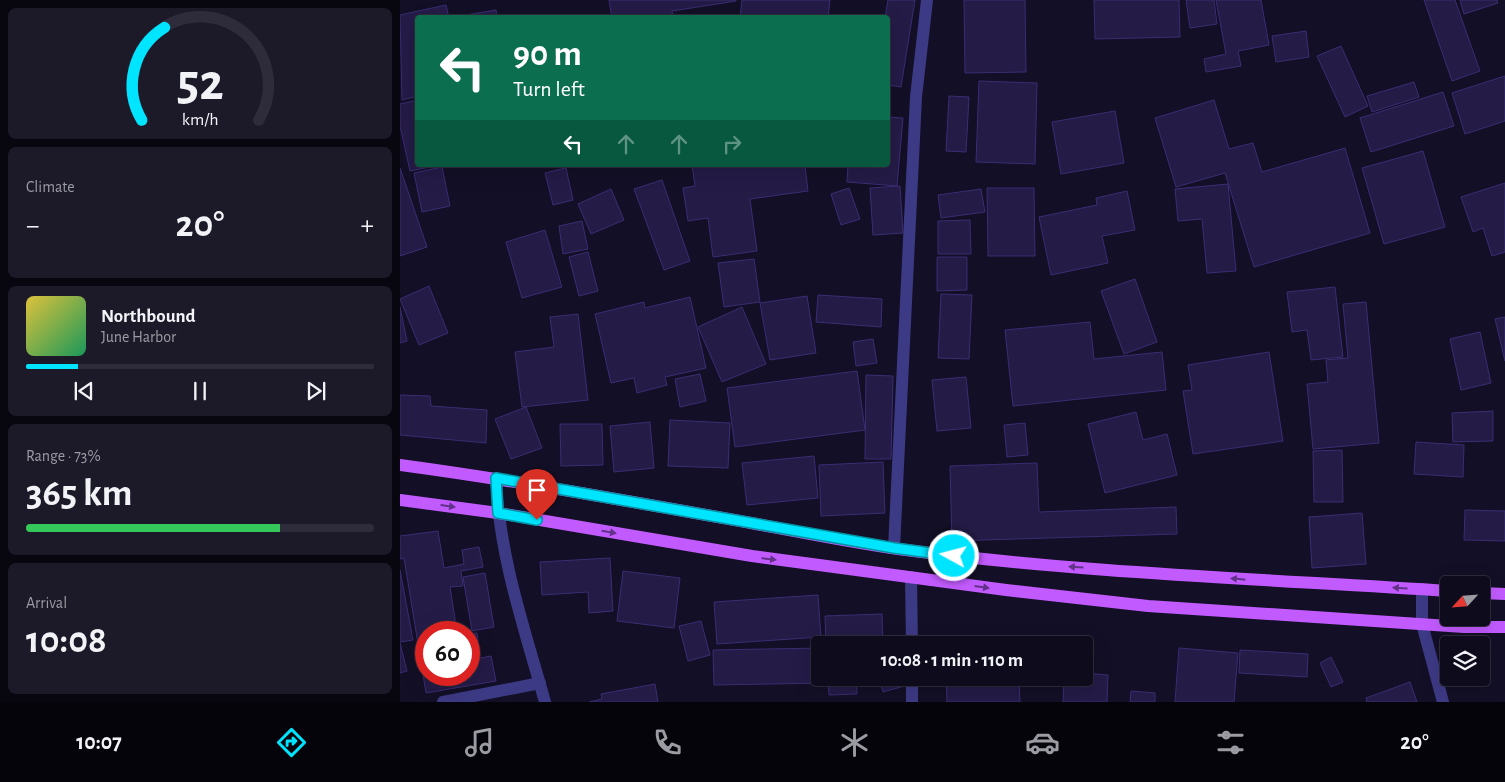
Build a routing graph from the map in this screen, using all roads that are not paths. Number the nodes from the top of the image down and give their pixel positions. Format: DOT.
graph roads {
  1 [pos="927,0"];
  2 [pos="400,464"];
  3 [pos="496,478"];
  4 [pos="400,500"];
  5 [pos="498,513"];
  6 [pos="894,548"];
  7 [pos="911,577"];
  8 [pos="1422,589"];
  9 [pos="1440,590"];
  10 [pos="1490,593"];
  11 [pos="1505,594"];
  12 [pos="1422,624"];
  13 [pos="1505,627"];
  14 [pos="912,636"];
  15 [pos="540,683"];
  16 [pos="912,686"];
  17 [pos="443,702"];
  18 [pos="545,702"];
  19 [pos="912,702"];
  20 [pos="1443,702"];
  1 -- 6 [label="street"];
  2 -- 3 [label="main road"];
  3 -- 5 [label="street"];
  3 -- 6 [label="main road"];
  4 -- 5 [label="main road, one-way"];
  5 -- 7 [label="main road, one-way"];
  5 -- 15 [label="street"];
  8 -- 6 [label="main road, one-way"];
  7 -- 12 [label="main road, one-way"];
  7 -- 14 [label="street"];
  8 -- 9 [label="main road"];
  8 -- 12 [label="street"];
  10 -- 11 [label="main road"];
  12 -- 13 [label="main road"];
  12 -- 20 [label="street"];
  15 -- 17 [label="street"];
  15 -- 18 [label="street"];
  16 -- 19 [label="street"];
}
